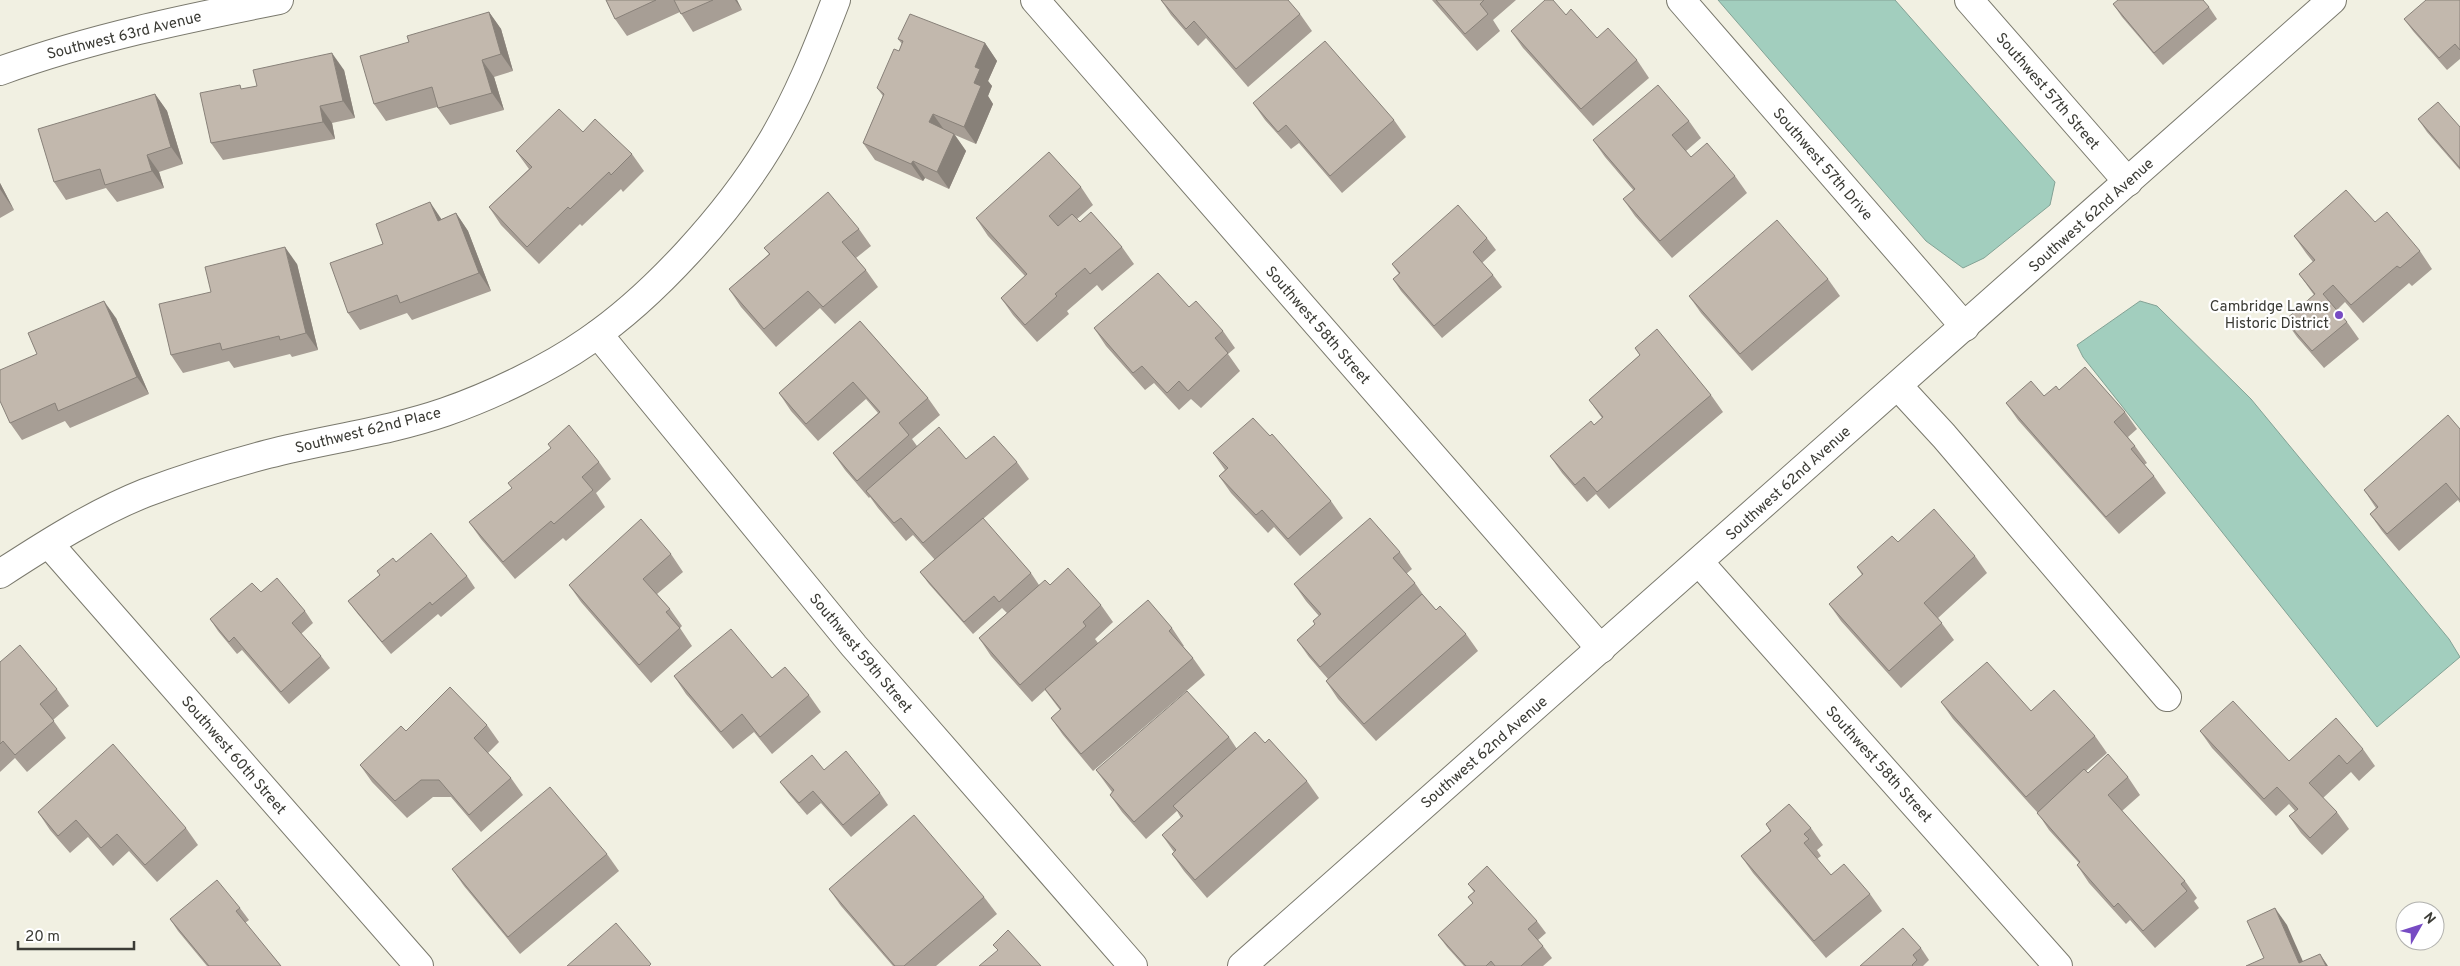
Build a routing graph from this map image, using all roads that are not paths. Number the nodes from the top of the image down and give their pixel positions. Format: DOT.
graph roads {
  1 [pos="279,0"];
  2 [pos="836,0"];
  3 [pos="1035,0"];
  4 [pos="1681,0"];
  5 [pos="1969,0"];
  6 [pos="2332,0"];
  7 [pos="0,71"];
  8 [pos="2128,182"];
  9 [pos="1965,327"];
  10 [pos="598,334"];
  11 [pos="1898,386"];
  12 [pos="49,544"];
  13 [pos="1699,562"];
  14 [pos="0,574"];
  15 [pos="1601,649"];
  16 [pos="2167,697"];
  17 [pos="419,966"];
  18 [pos="1133,966"];
  19 [pos="1242,966"];
  20 [pos="2058,966"];
  1 -- 7 [label="street, Southwest 63rd Avenue"];
  2 -- 10 [label="street, Southwest 62nd Place"];
  3 -- 15 [label="street, Southwest 58th Street"];
  4 -- 9 [label="street, Southwest 57th Drive"];
  5 -- 8 [label="street, Southwest 57th Street"];
  6 -- 8 [label="street, Southwest 62nd Avenue"];
  8 -- 9 [label="street, Southwest 62nd Avenue"];
  9 -- 11 [label="street, Southwest 62nd Avenue"];
  10 -- 12 [label="street, Southwest 62nd Place"];
  10 -- 18 [label="street, Southwest 59th Street"];
  11 -- 13 [label="street, Southwest 62nd Avenue"];
  11 -- 16 [label="street"];
  12 -- 14 [label="street, Southwest 62nd Place"];
  12 -- 17 [label="street, Southwest 60th Street"];
  13 -- 15 [label="street, Southwest 62nd Avenue"];
  13 -- 20 [label="street, Southwest 58th Street"];
  15 -- 19 [label="street, Southwest 62nd Avenue"];
}
